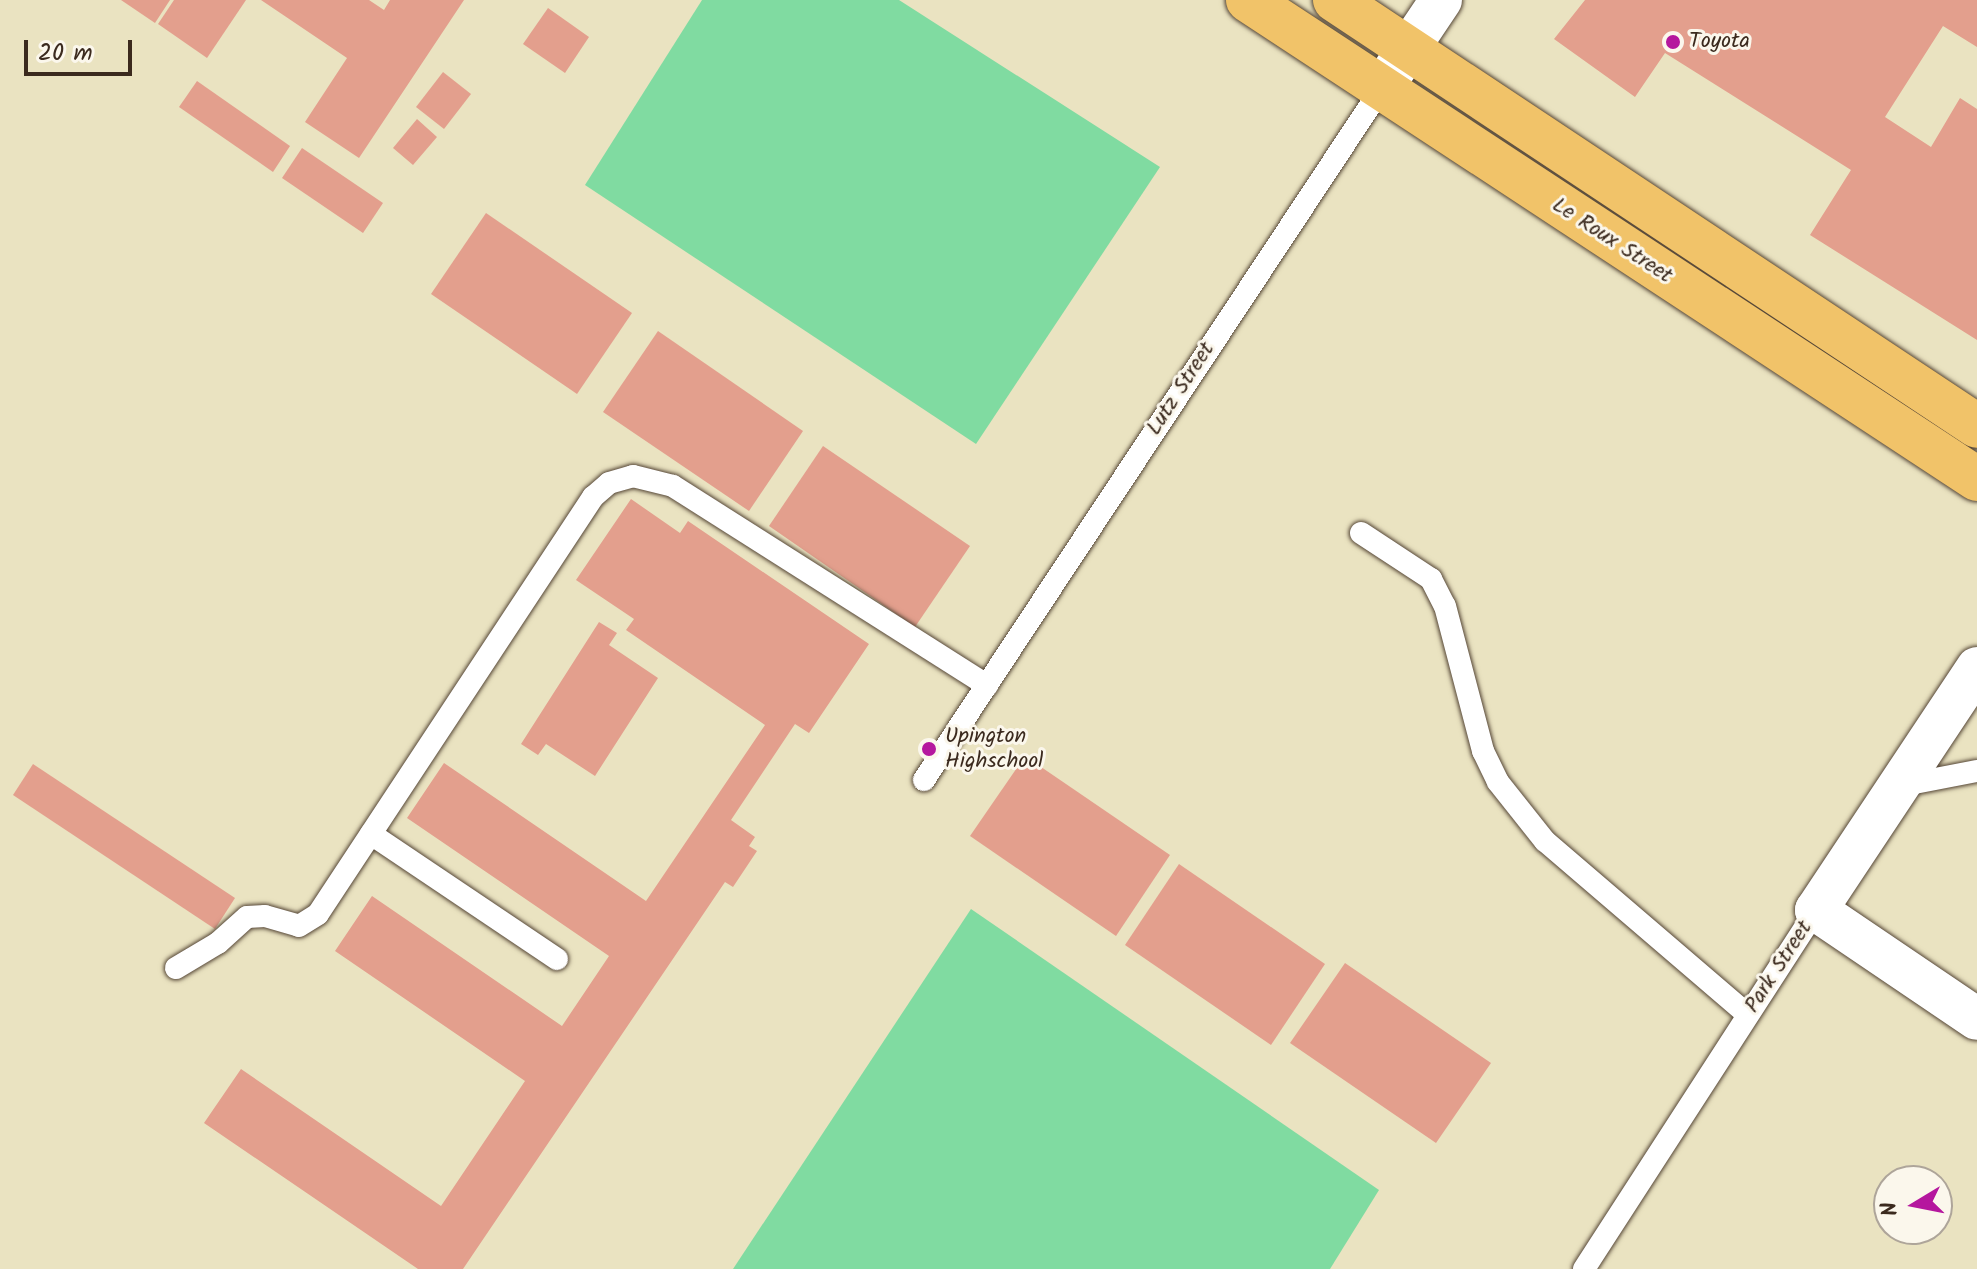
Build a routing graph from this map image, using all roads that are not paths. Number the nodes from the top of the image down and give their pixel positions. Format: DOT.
graph roads {
  1 [pos="1248,0"];
  2 [pos="1335,0"];
  3 [pos="1441,0"];
  4 [pos="1408,49"];
  5 [pos="1381,89"];
  6 [pos="1977,426"];
  7 [pos="1977,479"];
  8 [pos="1361,533"];
  9 [pos="1977,668"];
  10 [pos="987,685"];
  11 [pos="1977,771"];
  12 [pos="924,780"];
  13 [pos="1899,786"];
  14 [pos="371,834"];
  15 [pos="1816,910"];
  16 [pos="557,959"];
  17 [pos="176,968"];
  18 [pos="1748,1015"];
  19 [pos="1977,1019"];
  20 [pos="1584,1269"];
  1 -- 5 [label="highway, Le Roux Street"];
  2 -- 4 [label="highway"];
  3 -- 4 [label="street, Lutz Street"];
  4 -- 5 [label="street, Lutz Street"];
  4 -- 6 [label="highway"];
  5 -- 7 [label="highway, Le Roux Street"];
  5 -- 10 [label="lane, Lutz Street"];
  8 -- 18 [label="lane"];
  9 -- 13 [label="street, Park Street"];
  10 -- 12 [label="lane, Lutz Street"];
  10 -- 14 [label="lane"];
  11 -- 13 [label="lane"];
  13 -- 15 [label="street, Park Street"];
  14 -- 16 [label="lane"];
  14 -- 17 [label="lane"];
  15 -- 18 [label="lane, Park Street"];
  15 -- 19 [label="street"];
  18 -- 20 [label="lane, Park Street"];
}
